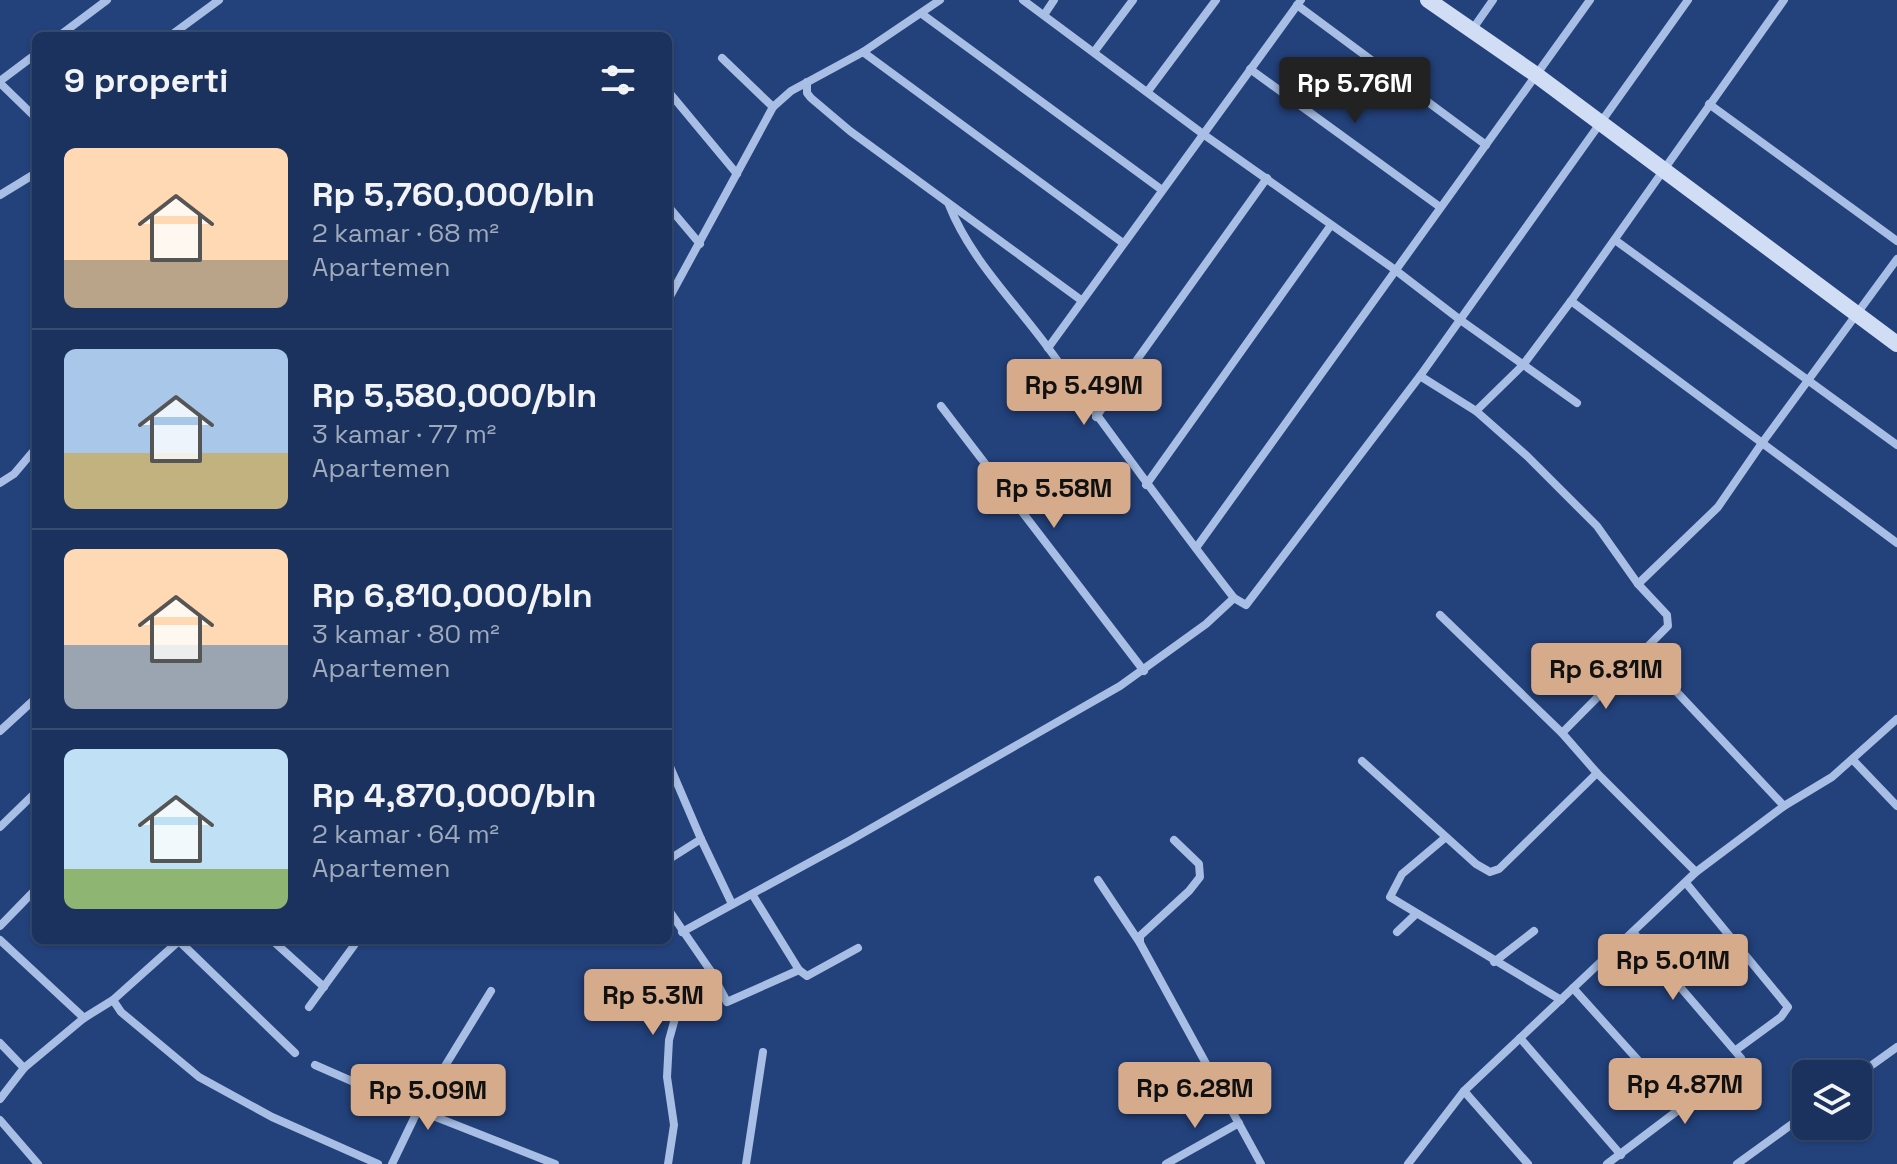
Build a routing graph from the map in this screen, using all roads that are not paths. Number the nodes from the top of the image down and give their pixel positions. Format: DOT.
graph roads {
  1 [pos="107,0"];
  2 [pos="219,0"];
  3 [pos="940,0"];
  4 [pos="1023,0"];
  5 [pos="1054,0"];
  6 [pos="1133,0"];
  7 [pos="1216,0"];
  8 [pos="1428,0"];
  9 [pos="1493,0"];
  10 [pos="1590,0"];
  11 [pos="1688,0"];
  12 [pos="1784,0"];
  13 [pos="1299,2"];
  14 [pos="922,14"];
  15 [pos="1044,15"];
  16 [pos="1472,30"];
  17 [pos="64,32"];
  18 [pos="175,32"];
  19 [pos="863,52"];
  20 [pos="1094,52"];
  21 [pos="32,57"];
  22 [pos="722,58"];
  23 [pos="1250,69"];
  24 [pos="1535,74"];
  25 [pos="0,82"];
  26 [pos="807,82"];
  27 [pos="1148,91"];
  28 [pos="672,96"];
  29 [pos="1709,104"];
  30 [pos="773,107"];
  31 [pos="32,114"];
  32 [pos="1600,124"];
  33 [pos="1203,134"];
  34 [pos="1486,145"];
  35 [pos="1663,170"];
  36 [pos="737,174"];
  37 [pos="32,175"];
  38 [pos="1267,178"];
  39 [pos="1162,190"];
  40 [pos="0,195"];
  41 [pos="949,205"];
  42 [pos="1440,207"];
  43 [pos="672,211"];
  44 [pos="1331,225"];
  45 [pos="1615,240"];
  46 [pos="1897,241"];
  47 [pos="1123,243"];
  48 [pos="700,244"];
  49 [pos="1897,259"];
  50 [pos="1394,269"];
  51 [pos="672,293"];
  52 [pos="1081,300"];
  53 [pos="1571,301"];
  54 [pos="1857,314"];
  55 [pos="1459,319"];
  56 [pos="1897,344"];
  57 [pos="1048,348"];
  58 [pos="1523,365"];
  59 [pos="1420,376"];
  60 [pos="1808,380"];
  61 [pos="1577,403"];
  62 [pos="941,406"];
  63 [pos="1476,411"];
  64 [pos="1096,417"];
  65 [pos="1762,443"];
  66 [pos="1897,445"];
  67 [pos="32,453"];
  68 [pos="0,483"];
  69 [pos="1146,485"];
  70 [pos="1897,543"];
  71 [pos="1196,548"];
  72 [pos="1638,584"];
  73 [pos="1234,598"];
  74 [pos="1440,615"];
  75 [pos="1642,655"];
  76 [pos="1144,671"];
  77 [pos="32,702"];
  78 [pos="1897,719"];
  79 [pos="0,731"];
  80 [pos="1562,733"];
  81 [pos="1853,760"];
  82 [pos="1362,761"];
  83 [pos="672,771"];
  84 [pos="1597,773"];
  85 [pos="32,796"];
  86 [pos="1784,806"];
  87 [pos="1897,806"];
  88 [pos="0,827"];
  89 [pos="1446,837"];
  90 [pos="701,839"];
  91 [pos="1174,840"];
  92 [pos="672,857"];
  93 [pos="1696,872"];
  94 [pos="1098,880"];
  95 [pos="1686,883"];
  96 [pos="32,893"];
  97 [pos="752,894"];
  98 [pos="732,904"];
  99 [pos="1416,914"];
  100 [pos="672,916"];
  101 [pos="0,926"];
  102 [pos="1534,931"];
  103 [pos="682,932"];
  104 [pos="1397,932"];
  105 [pos="1633,932"];
  106 [pos="0,940"];
  107 [pos="1140,943"];
  108 [pos="176,944"];
  109 [pos="184,944"];
  110 [pos="276,944"];
  111 [pos="355,944"];
  112 [pos="858,948"];
  113 [pos="1494,962"];
  114 [pos="710,970"];
  115 [pos="799,970"];
  116 [pos="324,987"];
  117 [pos="1573,988"];
  118 [pos="491,991"];
  119 [pos="113,1000"];
  120 [pos="1561,1000"];
  121 [pos="309,1007"];
  122 [pos="84,1018"];
  123 [pos="1520,1038"];
  124 [pos="0,1043"];
  125 [pos="1897,1047"];
  126 [pos="1736,1050"];
  127 [pos="763,1052"];
  128 [pos="295,1053"];
  129 [pos="315,1065"];
  130 [pos="1872,1065"];
  131 [pos="24,1068"];
  132 [pos="1464,1091"];
  133 [pos="0,1099"];
  134 [pos="1681,1108"];
  135 [pos="418,1110"];
  136 [pos="0,1120"];
  137 [pos="1239,1123"];
  138 [pos="1792,1124"];
  139 [pos="1621,1155"];
  140 [pos="1411,1163"];
  141 [pos="38,1164"];
  142 [pos="378,1164"];
  143 [pos="392,1164"];
  144 [pos="555,1164"];
  145 [pos="668,1164"];
  146 [pos="746,1164"];
  147 [pos="1166,1164"];
  148 [pos="1261,1164"];
  149 [pos="1528,1164"];
  150 [pos="1607,1164"];
  151 [pos="1737,1164"];
  1 -- 17 [label="street"];
  2 -- 18 [label="street"];
  3 -- 14 [label="street"];
  4 -- 15 [label="street"];
  5 -- 15 [label="street"];
  6 -- 20 [label="street"];
  7 -- 27 [label="street"];
  8 -- 16 [label="street"];
  9 -- 16 [label="street"];
  10 -- 24 [label="street"];
  11 -- 32 [label="street"];
  12 -- 29 [label="street"];
  13 -- 23 [label="street"];
  13 -- 34 [label="street"];
  14 -- 19 [label="street"];
  14 -- 39 [label="street"];
  15 -- 20 [label="street"];
  16 -- 24 [label="street"];
  19 -- 26 [label="street"];
  19 -- 47 [label="street"];
  20 -- 27 [label="street"];
  21 -- 25 [label="street"];
  22 -- 30 [label="street"];
  23 -- 33 [label="street"];
  23 -- 42 [label="street"];
  24 -- 32 [label="street"];
  24 -- 34 [label="street"];
  25 -- 31 [label="street"];
  26 -- 30 [label="street"];
  26 -- 41 [label="street"];
  27 -- 33 [label="street"];
  28 -- 36 [label="street"];
  29 -- 35 [label="street"];
  29 -- 46 [label="street"];
  30 -- 36 [label="street"];
  32 -- 35 [label="street"];
  32 -- 55 [label="street"];
  33 -- 38 [label="street"];
  33 -- 39 [label="street"];
  34 -- 42 [label="street"];
  35 -- 45 [label="street"];
  35 -- 54 [label="street"];
  36 -- 48 [label="street"];
  37 -- 40 [label="street"];
  38 -- 44 [label="street"];
  38 -- 64 [label="street"];
  39 -- 47 [label="street"];
  41 -- 52 [label="street"];
  41 -- 57 [label="street"];
  42 -- 50 [label="street"];
  43 -- 48 [label="street"];
  44 -- 50 [label="street"];
  44 -- 69 [label="street"];
  45 -- 53 [label="street"];
  45 -- 60 [label="street"];
  47 -- 52 [label="street"];
  48 -- 51 [label="street"];
  49 -- 54 [label="street"];
  50 -- 55 [label="street"];
  50 -- 71 [label="street"];
  52 -- 57 [label="street"];
  53 -- 58 [label="street"];
  53 -- 65 [label="street"];
  54 -- 56 [label="street"];
  54 -- 60 [label="street"];
  55 -- 58 [label="street"];
  55 -- 59 [label="street"];
  57 -- 64 [label="street"];
  58 -- 61 [label="street"];
  58 -- 63 [label="street"];
  59 -- 63 [label="street"];
  59 -- 73 [label="street"];
  60 -- 65 [label="street"];
  60 -- 66 [label="street"];
  62 -- 76 [label="street"];
  63 -- 72 [label="street"];
  64 -- 69 [label="street"];
  65 -- 70 [label="street"];
  65 -- 72 [label="street"];
  67 -- 68 [label="street"];
  69 -- 71 [label="street"];
  71 -- 73 [label="street"];
  72 -- 75 [label="street"];
  73 -- 76 [label="street"];
  74 -- 80 [label="street"];
  75 -- 80 [label="street"];
  75 -- 86 [label="street"];
  76 -- 97 [label="street"];
  77 -- 79 [label="street"];
  78 -- 81 [label="street"];
  80 -- 84 [label="street"];
  81 -- 86 [label="street"];
  81 -- 87 [label="street"];
  82 -- 89 [label="street"];
  83 -- 90 [label="street"];
  84 -- 89 [label="street"];
  84 -- 93 [label="street"];
  85 -- 88 [label="street"];
  86 -- 93 [label="street"];
  89 -- 99 [label="street"];
  90 -- 92 [label="street"];
  90 -- 98 [label="street"];
  91 -- 107 [label="street"];
  93 -- 95 [label="street"];
  94 -- 107 [label="street"];
  95 -- 105 [label="street"];
  95 -- 126 [label="street"];
  96 -- 101 [label="street"];
  97 -- 98 [label="street"];
  97 -- 115 [label="street"];
  98 -- 103 [label="street"];
  99 -- 104 [label="street"];
  99 -- 113 [label="street"];
  100 -- 103 [label="street"];
  102 -- 113 [label="street"];
  103 -- 114 [label="street"];
  105 -- 117 [label="street"];
  105 -- 126 [label="street"];
  106 -- 122 [label="street"];
  107 -- 137 [label="street"];
  108 -- 119 [label="street"];
  109 -- 128 [label="street"];
  110 -- 116 [label="street"];
  111 -- 116 [label="street"];
  112 -- 115 [label="street"];
  113 -- 120 [label="street"];
  114 -- 115 [label="street"];
  114 -- 145 [label="street"];
  116 -- 121 [label="street"];
  117 -- 120 [label="street"];
  117 -- 134 [label="street"];
  118 -- 135 [label="street"];
  119 -- 122 [label="street"];
  119 -- 142 [label="street"];
  120 -- 123 [label="street"];
  122 -- 131 [label="street"];
  123 -- 132 [label="street"];
  123 -- 139 [label="street"];
  124 -- 131 [label="street"];
  125 -- 130 [label="street"];
  126 -- 134 [label="street"];
  127 -- 146 [label="street"];
  129 -- 135 [label="street"];
  131 -- 133 [label="street"];
  132 -- 140 [label="street"];
  132 -- 149 [label="street"];
  134 -- 139 [label="street"];
  135 -- 143 [label="street"];
  135 -- 144 [label="street"];
  136 -- 141 [label="street"];
  137 -- 147 [label="street"];
  137 -- 148 [label="street"];
  138 -- 151 [label="street"];
  139 -- 150 [label="street"];
}
